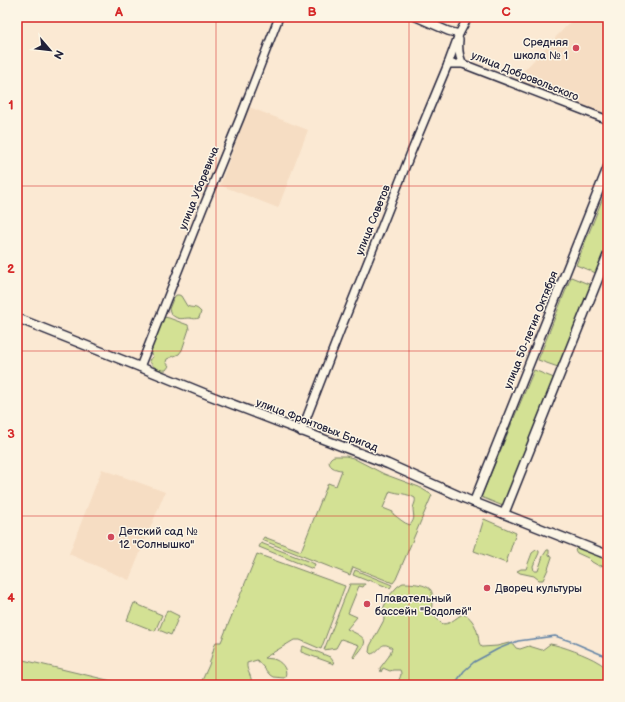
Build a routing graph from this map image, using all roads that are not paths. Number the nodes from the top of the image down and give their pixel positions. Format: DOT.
graph roads {
  1 [pos="279,17"];
  2 [pos="416,17"];
  3 [pos="468,17"];
  4 [pos="459,34"];
  5 [pos="448,64"];
  6 [pos="464,64"];
  7 [pos="608,120"];
  8 [pos="608,167"];
  9 [pos="608,254"];
  10 [pos="17,318"];
  11 [pos="140,367"];
  12 [pos="301,432"];
  13 [pos="474,502"];
  14 [pos="504,514"];
  15 [pos="608,555"];
  1 -- 11 [label="street, улица Уборевича"];
  2 -- 4 [label="street"];
  3 -- 4 [label="street, улица Советов"];
  4 -- 5 [label="street, улица Советов"];
  4 -- 6 [label="street, улица Добровольского"];
  5 -- 6 [label="street"];
  5 -- 12 [label="street, улица Советов"];
  6 -- 7 [label="street, улица Добровольского"];
  8 -- 13 [label="main road, улица 50-летия Октября"];
  9 -- 14 [label="main road"];
  10 -- 11 [label="main road, улица Фронтовых Бригад"];
  11 -- 12 [label="main road, улица Фронтовых Бригад"];
  12 -- 13 [label="main road, улица Фронтовых Бригад"];
  13 -- 14 [label="main road, улица Фронтовых Бригад"];
  14 -- 15 [label="main road, улица Фронтовых Бригад"];
}
